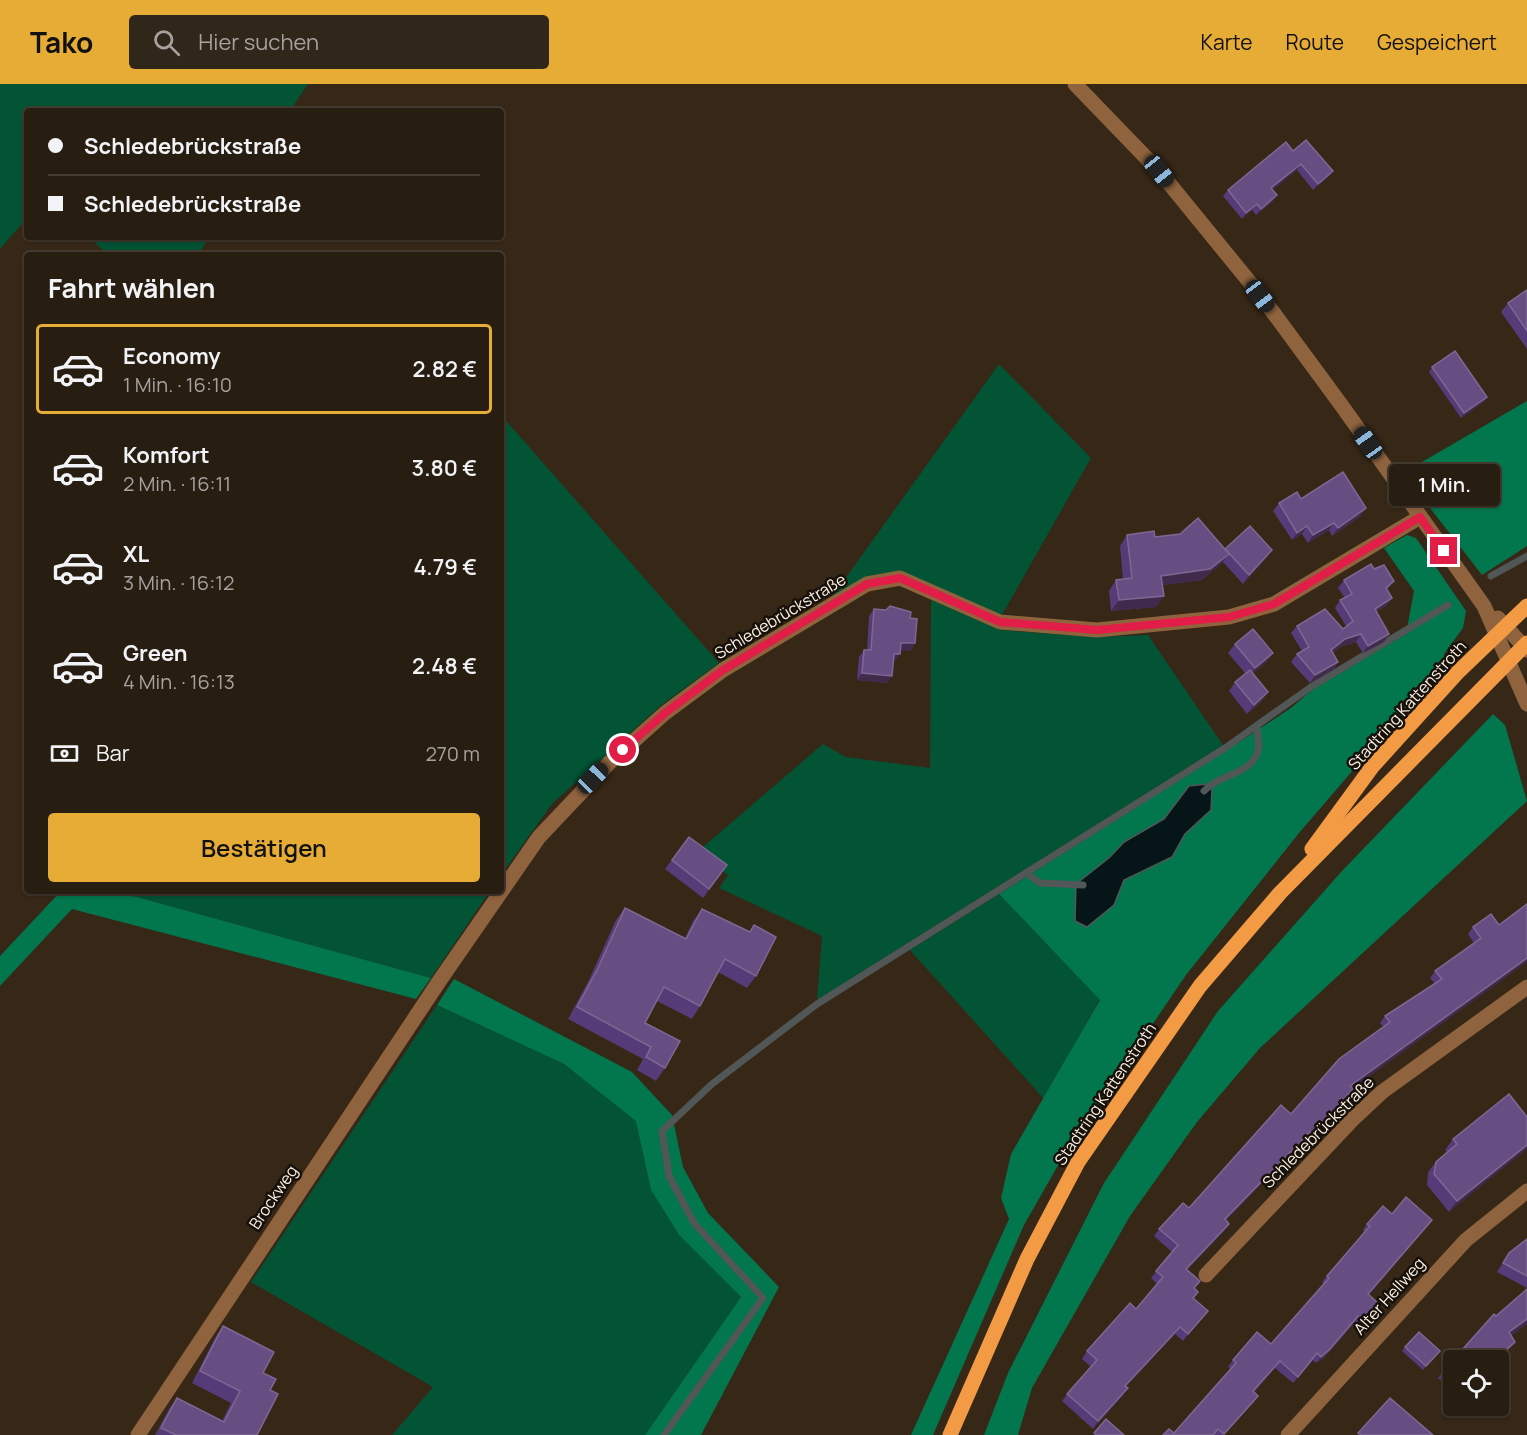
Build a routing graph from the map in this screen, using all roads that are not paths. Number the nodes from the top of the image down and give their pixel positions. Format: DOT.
graph roads {
  1 [pos="1075,84"];
  2 [pos="1420,517"];
  3 [pos="1527,606"];
  4 [pos="1502,631"];
  5 [pos="1526,646"];
  6 [pos="1510,660"];
  7 [pos="1527,704"];
  8 [pos="504,888"];
  9 [pos="1280,893"];
  10 [pos="500,894"];
  11 [pos="440,980"];
  12 [pos="1527,987"];
  13 [pos="1527,1191"];
  14 [pos="1206,1275"];
  15 [pos="138,1435"];
  16 [pos="950,1435"];
  17 [pos="1288,1435"];
  1 -- 2 [label="street"];
  2 -- 4 [label="street"];
  2 -- 8 [label="street, Schledebrückstraße"];
  3 -- 4 [label="main road, Stadtring Kattenstroth"];
  4 -- 5 [label="street"];
  4 -- 6 [label="street"];
  4 -- 9 [label="main road, Stadtring Kattenstroth"];
  5 -- 6 [label="main road, Stadtring Kattenstroth"];
  6 -- 7 [label="street"];
  6 -- 9 [label="main road, Stadtring Kattenstroth"];
  9 -- 16 [label="main road, Stadtring Kattenstroth"];
  10 -- 11 [label="street, Schledebrückstraße"];
  11 -- 15 [label="street, Brockweg"];
  12 -- 14 [label="street, Schledebrückstraße"];
  13 -- 17 [label="street, Alter Hellweg"];
}
